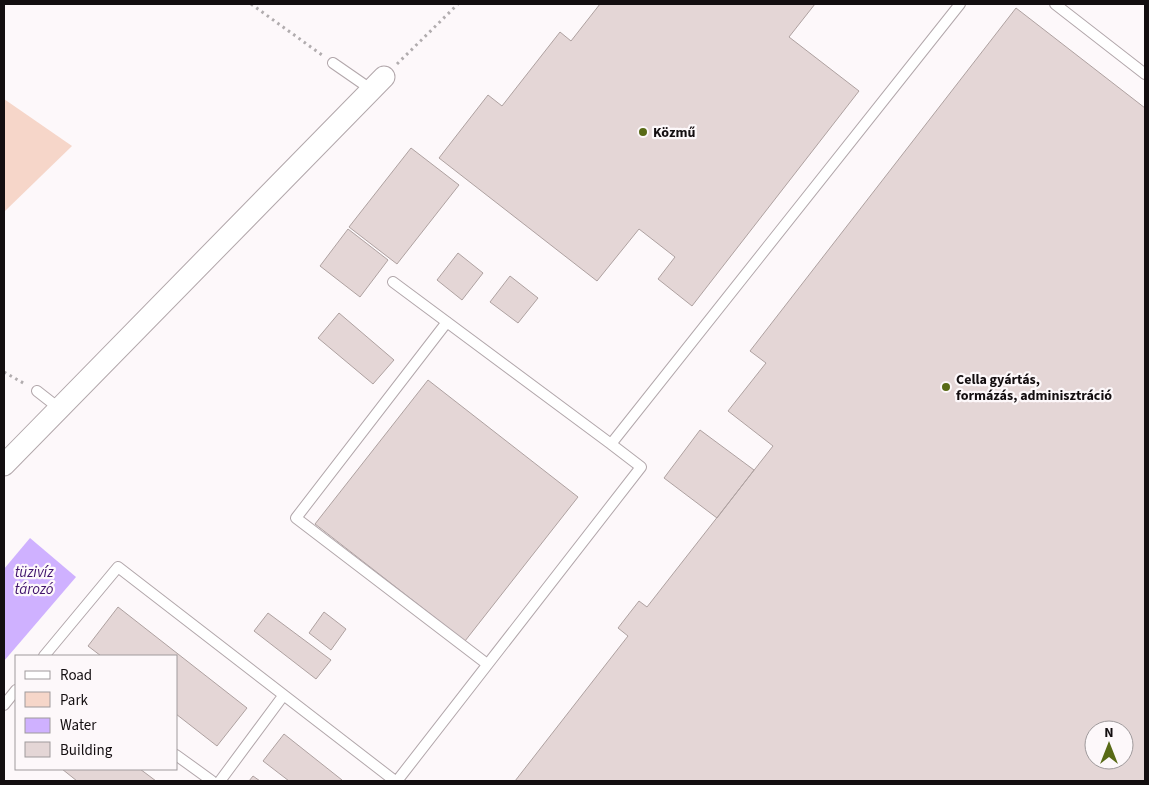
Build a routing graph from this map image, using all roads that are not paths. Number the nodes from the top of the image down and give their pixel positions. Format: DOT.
graph roads {
  1 [pos="960,4"];
  2 [pos="1055,4"];
  3 [pos="334,63"];
  4 [pos="1145,74"];
  5 [pos="378,83"];
  6 [pos="393,282"];
  7 [pos="447,322"];
  8 [pos="37,391"];
  9 [pos="60,409"];
  10 [pos="611,444"];
  11 [pos="4,465"];
  12 [pos="45,655"];
  13 [pos="487,664"];
  14 [pos="15,691"];
  15 [pos="283,696"];
  16 [pos="4,705"];
  17 [pos="178,756"];
  18 [pos="212,781"];
  19 [pos="220,781"];
  20 [pos="396,781"];
  1 -- 10 [label="lane"];
  2 -- 4 [label="lane"];
  3 -- 5 [label="lane"];
  5 -- 9 [label="street"];
  6 -- 7 [label="lane"];
  7 -- 10 [label="lane"];
  7 -- 13 [label="lane"];
  8 -- 9 [label="lane"];
  9 -- 11 [label="street"];
  10 -- 13 [label="lane"];
  12 -- 15 [label="lane"];
  13 -- 20 [label="lane"];
  14 -- 16 [label="lane"];
  15 -- 19 [label="lane"];
  15 -- 20 [label="lane"];
  17 -- 18 [label="lane"];
}
